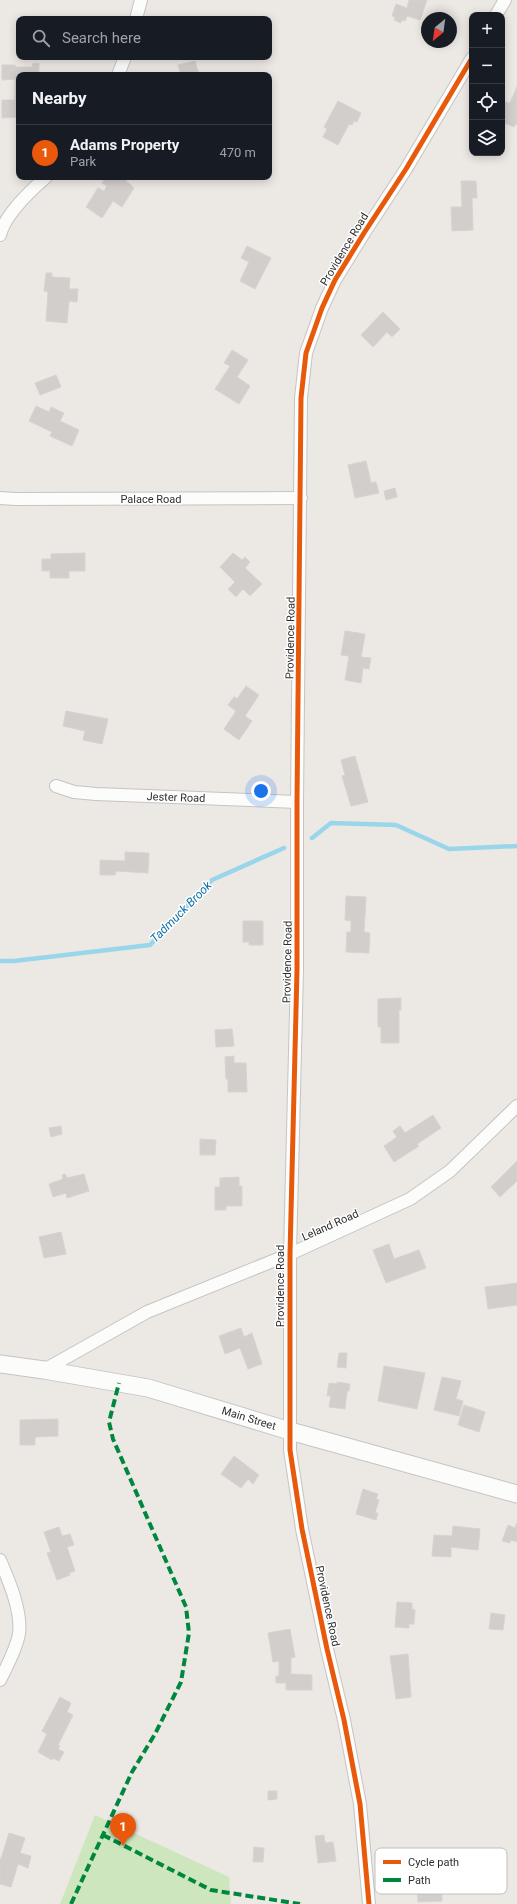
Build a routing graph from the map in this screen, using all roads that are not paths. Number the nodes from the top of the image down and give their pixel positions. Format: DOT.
graph roads {
  1 [pos="141,0"];
  2 [pos="505,0"];
  3 [pos="498,12"];
  4 [pos="137,16"];
  5 [pos="124,60"];
  6 [pos="469,63"];
  7 [pos="119,72"];
  8 [pos="43,180"];
  9 [pos="0,235"];
  10 [pos="0,498"];
  11 [pos="301,498"];
  12 [pos="56,786"];
  13 [pos="297,802"];
  14 [pos="517,1106"];
  15 [pos="290,1254"];
  16 [pos="0,1364"];
  17 [pos="44,1370"];
  18 [pos="290,1431"];
  19 [pos="517,1494"];
  20 [pos="0,1560"];
  21 [pos="0,1680"];
  22 [pos="369,1904"];
  1 -- 4 [label="street"];
  2 -- 3 [label="street"];
  5 -- 7 [label="street"];
  6 -- 11 [label="street, Providence Road"];
  8 -- 9 [label="street"];
  10 -- 11 [label="street, Palace Road"];
  11 -- 13 [label="street, Providence Road"];
  12 -- 13 [label="street, Jester Road"];
  13 -- 15 [label="street, Providence Road"];
  14 -- 15 [label="street, Leland Road"];
  15 -- 17 [label="street, Leland Road"];
  15 -- 18 [label="street, Providence Road"];
  16 -- 17 [label="main road, Main Street"];
  17 -- 18 [label="main road, Main Street"];
  18 -- 19 [label="main road, Main Street"];
  18 -- 22 [label="street, Providence Road"];
  20 -- 21 [label="street"];
}
